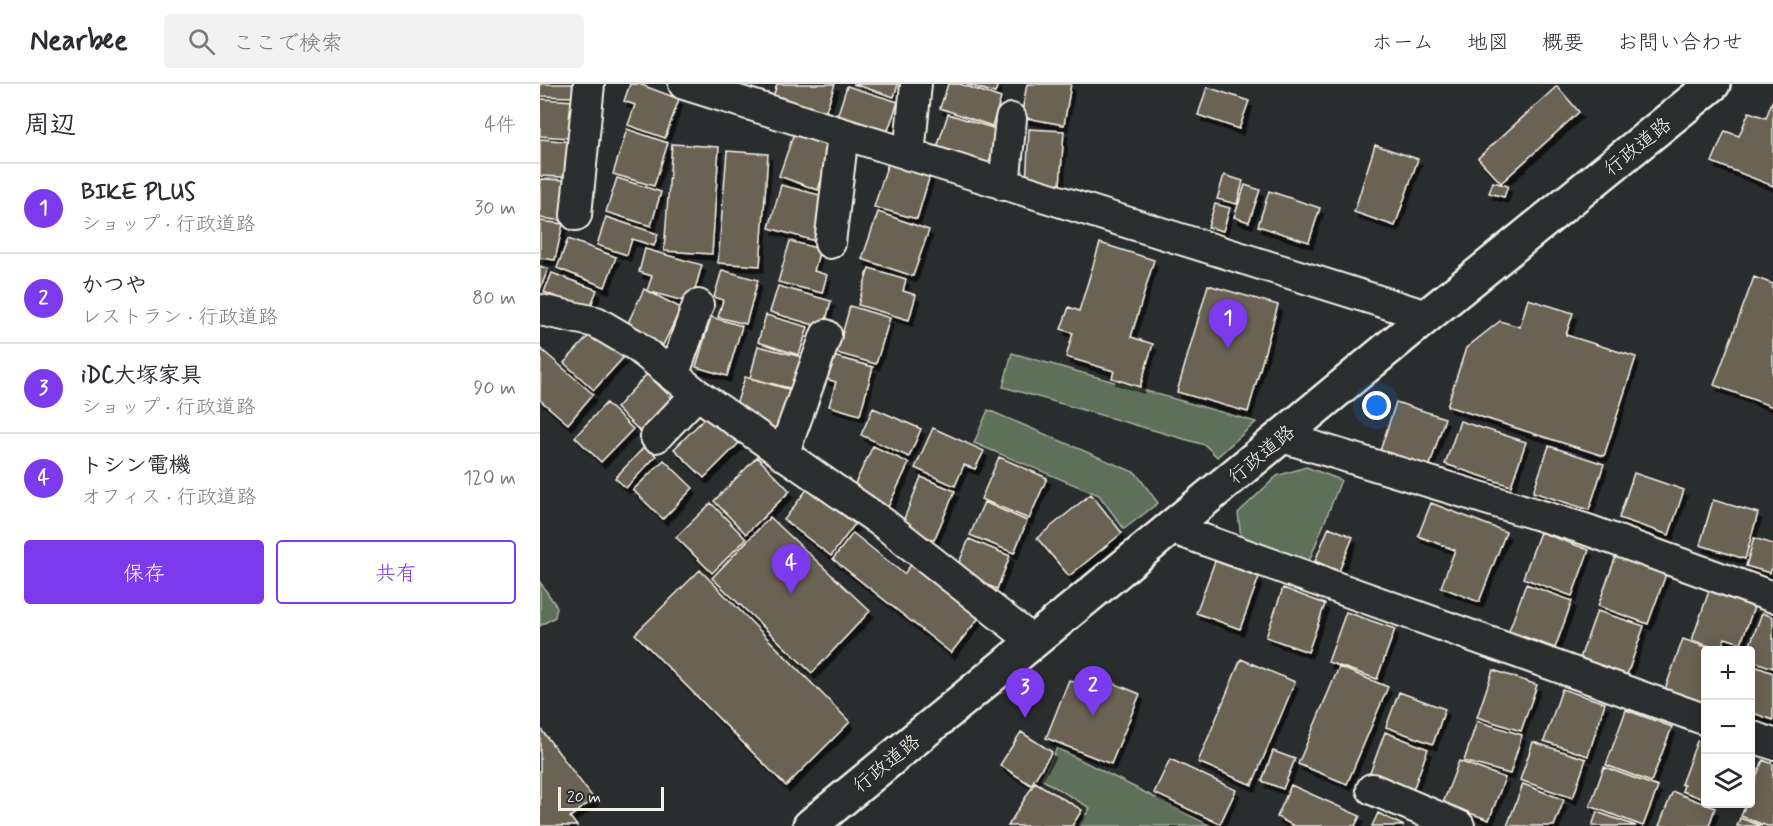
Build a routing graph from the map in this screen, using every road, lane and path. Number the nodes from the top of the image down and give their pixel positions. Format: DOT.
graph roads {
  1 [pos="589,84"];
  2 [pos="684,84"];
  3 [pos="916,84"];
  4 [pos="1713,84"];
  5 [pos="752,95"];
  6 [pos="1011,118"];
  7 [pos="843,135"];
  8 [pos="909,155"];
  9 [pos="1004,184"];
  10 [pos="576,215"];
  11 [pos="830,243"];
  12 [pos="698,305"];
  13 [pos="540,310"];
  14 [pos="1427,316"];
  15 [pos="825,335"];
  16 [pos="673,376"];
  17 [pos="697,394"];
  18 [pos="657,437"];
  19 [pos="1282,437"];
  20 [pos="783,455"];
  21 [pos="1171,528"];
  22 [pos="1773,597"];
  23 [pos="1034,642"];
  24 [pos="1701,718"];
  25 [pos="1755,738"];
  26 [pos="1773,744"];
  27 [pos="1372,789"];
  28 [pos="810,826"];
  29 [pos="1460,826"];
  1 -- 10 [label="street"];
  2 -- 5 [label="street"];
  3 -- 8 [label="street"];
  4 -- 14 [label="highway, 行政道路"];
  5 -- 7 [label="street"];
  6 -- 9 [label="street"];
  7 -- 8 [label="street"];
  7 -- 11 [label="street"];
  8 -- 9 [label="street"];
  9 -- 14 [label="street"];
  12 -- 16 [label="street"];
  13 -- 16 [label="street"];
  14 -- 19 [label="highway, 行政道路"];
  15 -- 20 [label="street"];
  16 -- 17 [label="street"];
  17 -- 18 [label="street"];
  17 -- 20 [label="street"];
  19 -- 21 [label="highway, 行政道路"];
  19 -- 22 [label="street"];
  20 -- 23 [label="street"];
  21 -- 23 [label="highway, 行政道路"];
  21 -- 24 [label="street"];
  23 -- 28 [label="highway, 行政道路"];
  25 -- 26 [label="street"];
  27 -- 29 [label="street"];
}
